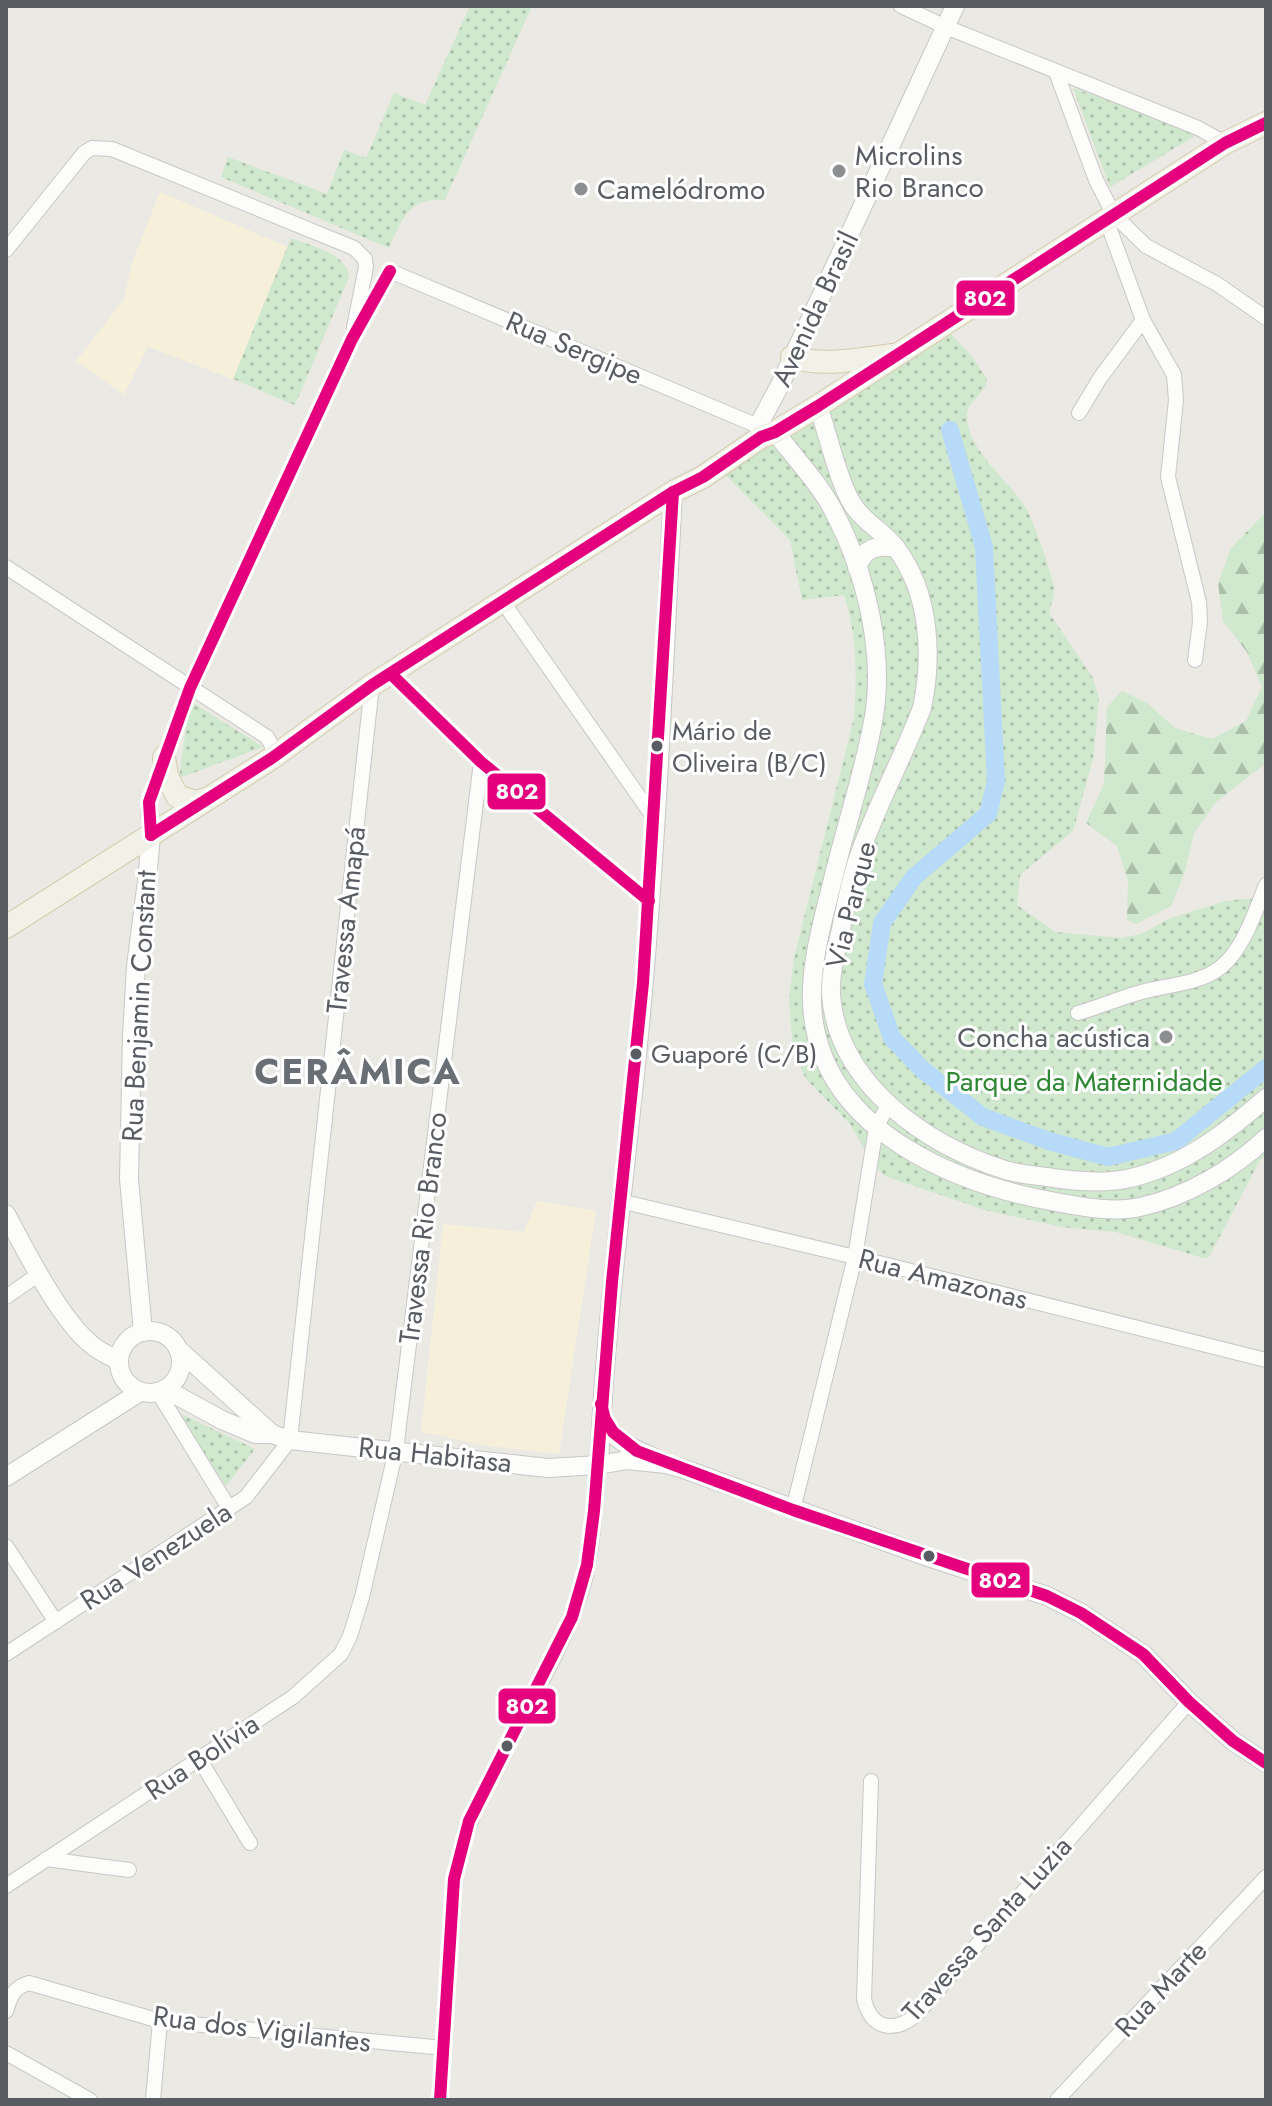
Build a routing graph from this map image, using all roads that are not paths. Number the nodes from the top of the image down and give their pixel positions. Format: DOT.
graph roads {
  1 [pos="901,6"];
  2 [pos="955,6"];
  3 [pos="946,27"];
  4 [pos="1056,72"];
  5 [pos="1266,123"];
  6 [pos="1225,143"];
  7 [pos="1110,217"];
  8 [pos="6,250"];
  9 [pos="390,271"];
  10 [pos="1266,318"];
  11 [pos="1143,320"];
  12 [pos="352,339"];
  13 [pos="898,354"];
  14 [pos="792,357"];
  15 [pos="818,406"];
  16 [pos="1079,413"];
  17 [pos="765,427"];
  18 [pos="673,492"];
  19 [pos="896,548"];
  20 [pos="6,567"];
  21 [pos="857,568"];
  22 [pos="503,602"];
  23 [pos="1195,660"];
  24 [pos="382,680"];
  25 [pos="190,688"];
  26 [pos="164,757"];
  27 [pos="272,758"];
  28 [pos="481,762"];
  29 [pos="206,799"];
  30 [pos="654,818"];
  31 [pos="151,835"];
  32 [pos="1266,885"];
  33 [pos="649,901"];
  34 [pos="6,927"];
  35 [pos="1078,1013"];
  36 [pos="1266,1098"];
  37 [pos="888,1105"];
  38 [pos="876,1128"];
  39 [pos="1266,1138"];
  40 [pos="620,1201"];
  41 [pos="6,1214"];
  42 [pos="855,1257"];
  43 [pos="39,1274"];
  44 [pos="6,1297"];
  45 [pos="143,1332"];
  46 [pos="178,1349"];
  47 [pos="1262,1360"];
  48 [pos="119,1361"];
  49 [pos="154,1391"];
  50 [pos="601,1404"];
  51 [pos="281,1437"];
  52 [pos="396,1450"];
  53 [pos="599,1465"];
  54 [pos="684,1469"];
  55 [pos="6,1477"];
  56 [pos="229,1508"];
  57 [pos="793,1510"];
  58 [pos="6,1546"];
  59 [pos="362,1597"];
  60 [pos="56,1622"];
  61 [pos="6,1654"];
  62 [pos="1189,1702"];
  63 [pos="200,1760"];
  64 [pos="1266,1763"];
  65 [pos="871,1781"];
  66 [pos="250,1843"];
  67 [pos="46,1859"];
  68 [pos="129,1870"];
  69 [pos="1266,1877"];
  70 [pos="6,1886"];
  71 [pos="6,2011"];
  72 [pos="160,2021"];
  73 [pos="444,2048"];
  74 [pos="6,2053"];
  75 [pos="90,2100"];
  76 [pos="153,2100"];
  77 [pos="440,2100"];
  78 [pos="1057,2100"];
  1 -- 3 [label="street"];
  2 -- 3 [label="street, Avenida Brasil"];
  3 -- 4 [label="street"];
  3 -- 14 [label="street, Avenida Brasil"];
  4 -- 6 [label="street"];
  4 -- 7 [label="street"];
  5 -- 6 [label="main road"];
  6 -- 7 [label="main road"];
  7 -- 10 [label="street"];
  7 -- 11 [label="street"];
  7 -- 13 [label="main road"];
  8 -- 12 [label="street, Rua Benjamin Constant"];
  9 -- 12 [label="street, Rua Benjamin Constant"];
  9 -- 17 [label="street, Rua Sergipe"];
  11 -- 16 [label="street"];
  11 -- 23 [label="street"];
  12 -- 25 [label="street, Rua Benjamin Constant"];
  13 -- 14 [label="main road"];
  13 -- 15 [label="main road"];
  14 -- 17 [label="street, Avenida Brasil"];
  15 -- 17 [label="main road"];
  15 -- 19 [label="street, Via Parque"];
  17 -- 18 [label="main road"];
  17 -- 21 [label="street, Via Parque"];
  18 -- 22 [label="main road"];
  18 -- 30 [label="street"];
  19 -- 21 [label="street"];
  19 -- 37 [label="street, Via Parque"];
  20 -- 25 [label="street"];
  21 -- 38 [label="street, Via Parque"];
  22 -- 24 [label="main road"];
  22 -- 30 [label="street"];
  24 -- 27 [label="main road"];
  24 -- 28 [label="street"];
  24 -- 51 [label="street, Travessa Amapá"];
  25 -- 26 [label="street, Rua Benjamin Constant"];
  25 -- 27 [label="street"];
  26 -- 29 [label="main road"];
  26 -- 31 [label="street, Rua Benjamin Constant"];
  27 -- 29 [label="main road"];
  28 -- 33 [label="street"];
  28 -- 52 [label="street, Travessa Rio Branco"];
  29 -- 31 [label="main road"];
  30 -- 33 [label="street"];
  31 -- 34 [label="main road"];
  31 -- 45 [label="street, Rua Benjamin Constant"];
  32 -- 35 [label="street"];
  33 -- 40 [label="street"];
  36 -- 37 [label="street, Via Parque"];
  37 -- 38 [label="street"];
  38 -- 39 [label="street, Via Parque"];
  38 -- 42 [label="street"];
  40 -- 42 [label="street, Rua Amazonas"];
  40 -- 50 [label="street"];
  41 -- 43 [label="street"];
  42 -- 47 [label="street, Rua Amazonas"];
  42 -- 57 [label="street"];
  43 -- 44 [label="street"];
  43 -- 48 [label="street"];
  45 -- 46 [label="street"];
  45 -- 48 [label="street"];
  46 -- 49 [label="street"];
  46 -- 51 [label="street"];
  48 -- 49 [label="street"];
  49 -- 51 [label="street, Rua Habitasa"];
  49 -- 55 [label="street"];
  49 -- 56 [label="street"];
  50 -- 53 [label="street"];
  50 -- 54 [label="street"];
  51 -- 52 [label="street, Rua Habitasa"];
  51 -- 56 [label="street, Rua Venezuela"];
  52 -- 53 [label="street, Rua Habitasa"];
  52 -- 59 [label="street, Travessa Rio Branco"];
  53 -- 54 [label="street, Rua Habitasa"];
  53 -- 73 [label="street"];
  54 -- 57 [label="street"];
  56 -- 60 [label="street, Rua Venezuela"];
  57 -- 62 [label="street"];
  58 -- 60 [label="street"];
  59 -- 63 [label="street, Rua Bolívia"];
  60 -- 61 [label="street, Rua Venezuela"];
  62 -- 64 [label="street"];
  62 -- 65 [label="street, Travessa Santa Luzia"];
  63 -- 66 [label="street"];
  63 -- 67 [label="street, Rua Bolívia"];
  67 -- 68 [label="street"];
  67 -- 70 [label="street, Rua Bolívia"];
  69 -- 78 [label="street, Rua Marte"];
  71 -- 72 [label="street, Rua dos Vigilantes"];
  72 -- 73 [label="street, Rua dos Vigilantes"];
  72 -- 76 [label="street"];
  73 -- 77 [label="street"];
  74 -- 75 [label="street"];
}
